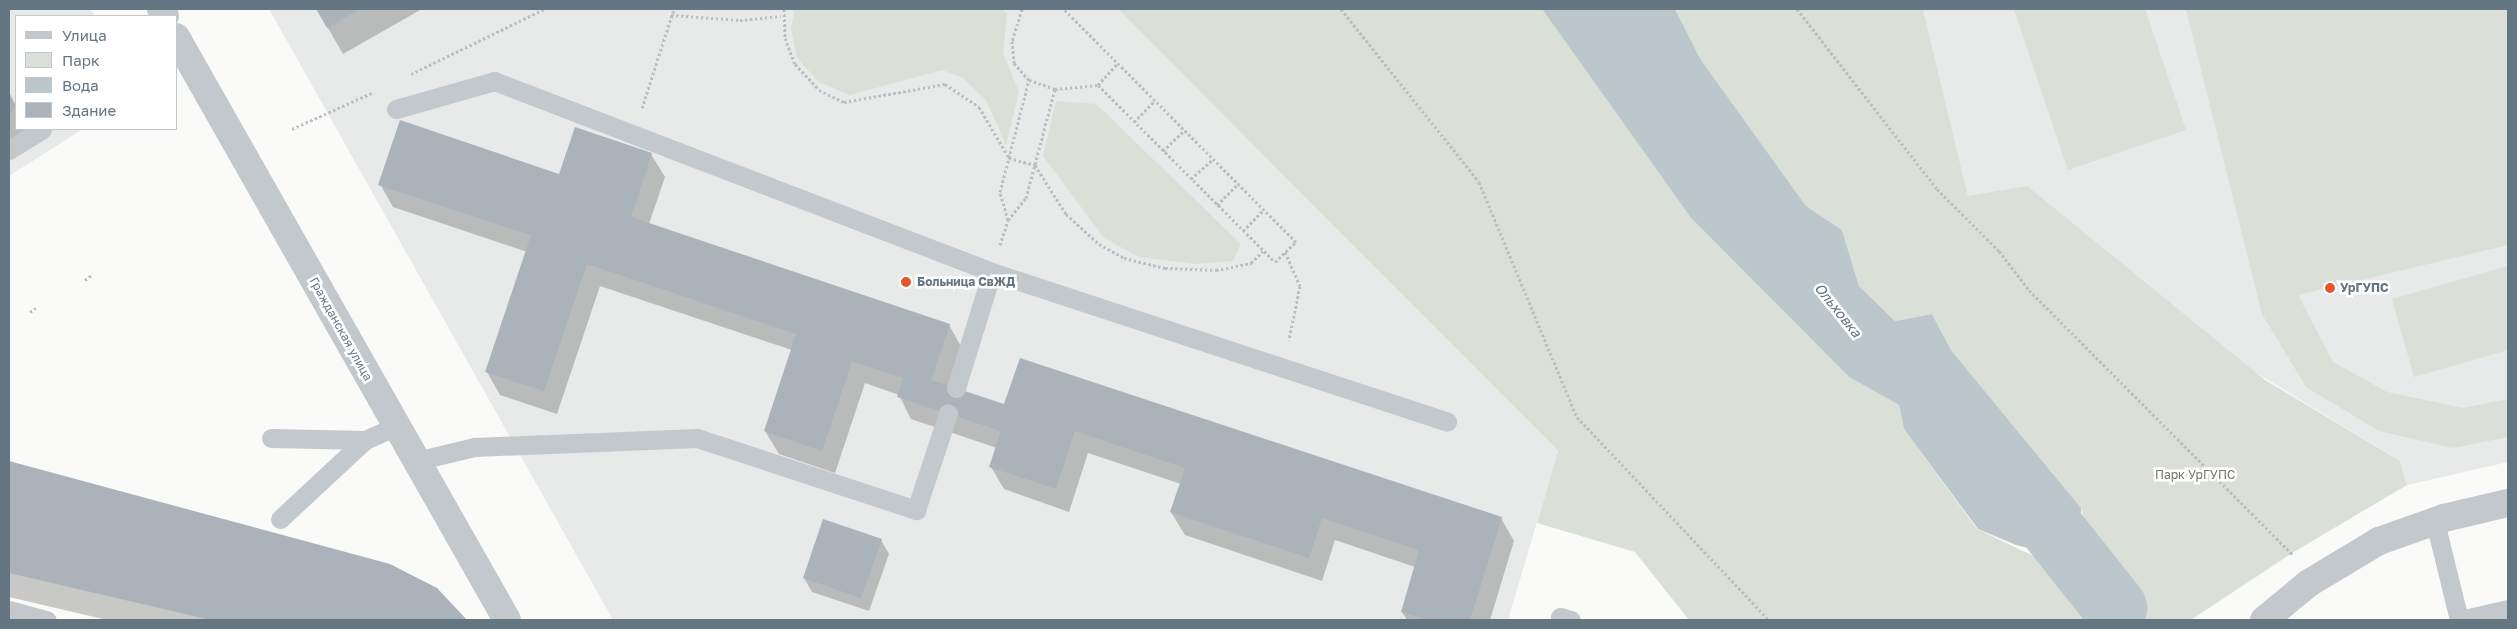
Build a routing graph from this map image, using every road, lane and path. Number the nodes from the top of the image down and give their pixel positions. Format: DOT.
graph roads {
  1 [pos="544,9"];
  2 [pos="674,9"];
  3 [pos="784,9"];
  4 [pos="1023,9"];
  5 [pos="1064,9"];
  6 [pos="1341,9"];
  7 [pos="1797,9"];
  8 [pos="672,15"];
  9 [pos="781,16"];
  10 [pos="178,43"];
  11 [pos="1118,63"];
  12 [pos="405,76"];
  13 [pos="1029,80"];
  14 [pos="1098,85"];
  15 [pos="380,89"];
  16 [pos="1055,89"];
  17 [pos="1155,100"];
  18 [pos="396,109"];
  19 [pos="1134,122"];
  20 [pos="292,128"];
  21 [pos="40,130"];
  22 [pos="1185,130"];
  23 [pos="634,134"];
  24 [pos="9,150"];
  25 [pos="1163,151"];
  26 [pos="1009,158"];
  27 [pos="1213,159"];
  28 [pos="1035,165"];
  29 [pos="1191,179"];
  30 [pos="1238,184"];
  31 [pos="1217,205"];
  32 [pos="1264,209"];
  33 [pos="1008,220"];
  34 [pos="1244,231"];
  35 [pos="1263,251"];
  36 [pos="1285,252"];
  37 [pos="992,272"];
  38 [pos="92,275"];
  39 [pos="84,280"];
  40 [pos="36,308"];
  41 [pos="30,312"];
  42 [pos="1288,345"];
  43 [pos="956,388"];
  44 [pos="948,414"];
  45 [pos="1447,422"];
  46 [pos="396,426"];
  47 [pos="270,438"];
  48 [pos="365,440"];
  49 [pos="416,461"];
  50 [pos="2508,503"];
  51 [pos="280,519"];
  52 [pos="2435,522"];
  53 [pos="2297,561"];
  54 [pos="2508,609"];
  55 [pos="9,610"];
  56 [pos="47,620"];
  57 [pos="507,620"];
  58 [pos="1769,620"];
  59 [pos="2264,620"];
  60 [pos="2459,620"];
  1 -- 12 [label="path"];
  2 -- 8 [label="path"];
  3 -- 9 [label="path"];
  4 -- 13 [label="path"];
  5 -- 11 [label="path"];
  6 -- 58 [label="path"];
  7 -- 53 [label="path"];
  8 -- 9 [label="path"];
  8 -- 23 [label="path"];
  9 -- 26 [label="path"];
  10 -- 46 [label="street, Гражданская улица"];
  11 -- 14 [label="path"];
  11 -- 17 [label="path"];
  13 -- 16 [label="path"];
  13 -- 26 [label="path"];
  14 -- 16 [label="path"];
  14 -- 19 [label="path"];
  15 -- 20 [label="path"];
  16 -- 28 [label="path"];
  17 -- 19 [label="path"];
  17 -- 22 [label="path"];
  18 -- 23 [label="lane"];
  19 -- 25 [label="path"];
  21 -- 24 [label="lane"];
  22 -- 25 [label="path"];
  22 -- 27 [label="path"];
  23 -- 37 [label="lane"];
  25 -- 29 [label="path"];
  26 -- 28 [label="path"];
  26 -- 33 [label="path"];
  27 -- 29 [label="path"];
  27 -- 30 [label="path"];
  28 -- 33 [label="path"];
  28 -- 35 [label="path"];
  29 -- 31 [label="path"];
  30 -- 31 [label="path"];
  30 -- 32 [label="path"];
  31 -- 34 [label="path"];
  32 -- 34 [label="path"];
  32 -- 36 [label="path"];
  33 -- 37 [label="path"];
  34 -- 35 [label="path"];
  35 -- 36 [label="path"];
  36 -- 42 [label="path"];
  37 -- 43 [label="lane"];
  37 -- 45 [label="lane"];
  38 -- 39 [label="path"];
  40 -- 41 [label="path"];
  44 -- 49 [label="lane"];
  46 -- 48 [label="lane"];
  46 -- 49 [label="street, Гражданская улица"];
  47 -- 48 [label="lane"];
  48 -- 51 [label="lane"];
  49 -- 57 [label="street, Гражданская улица"];
  50 -- 52 [label="street"];
  52 -- 59 [label="street"];
  52 -- 60 [label="lane"];
  54 -- 60 [label="lane"];
  55 -- 56 [label="lane"];
}
